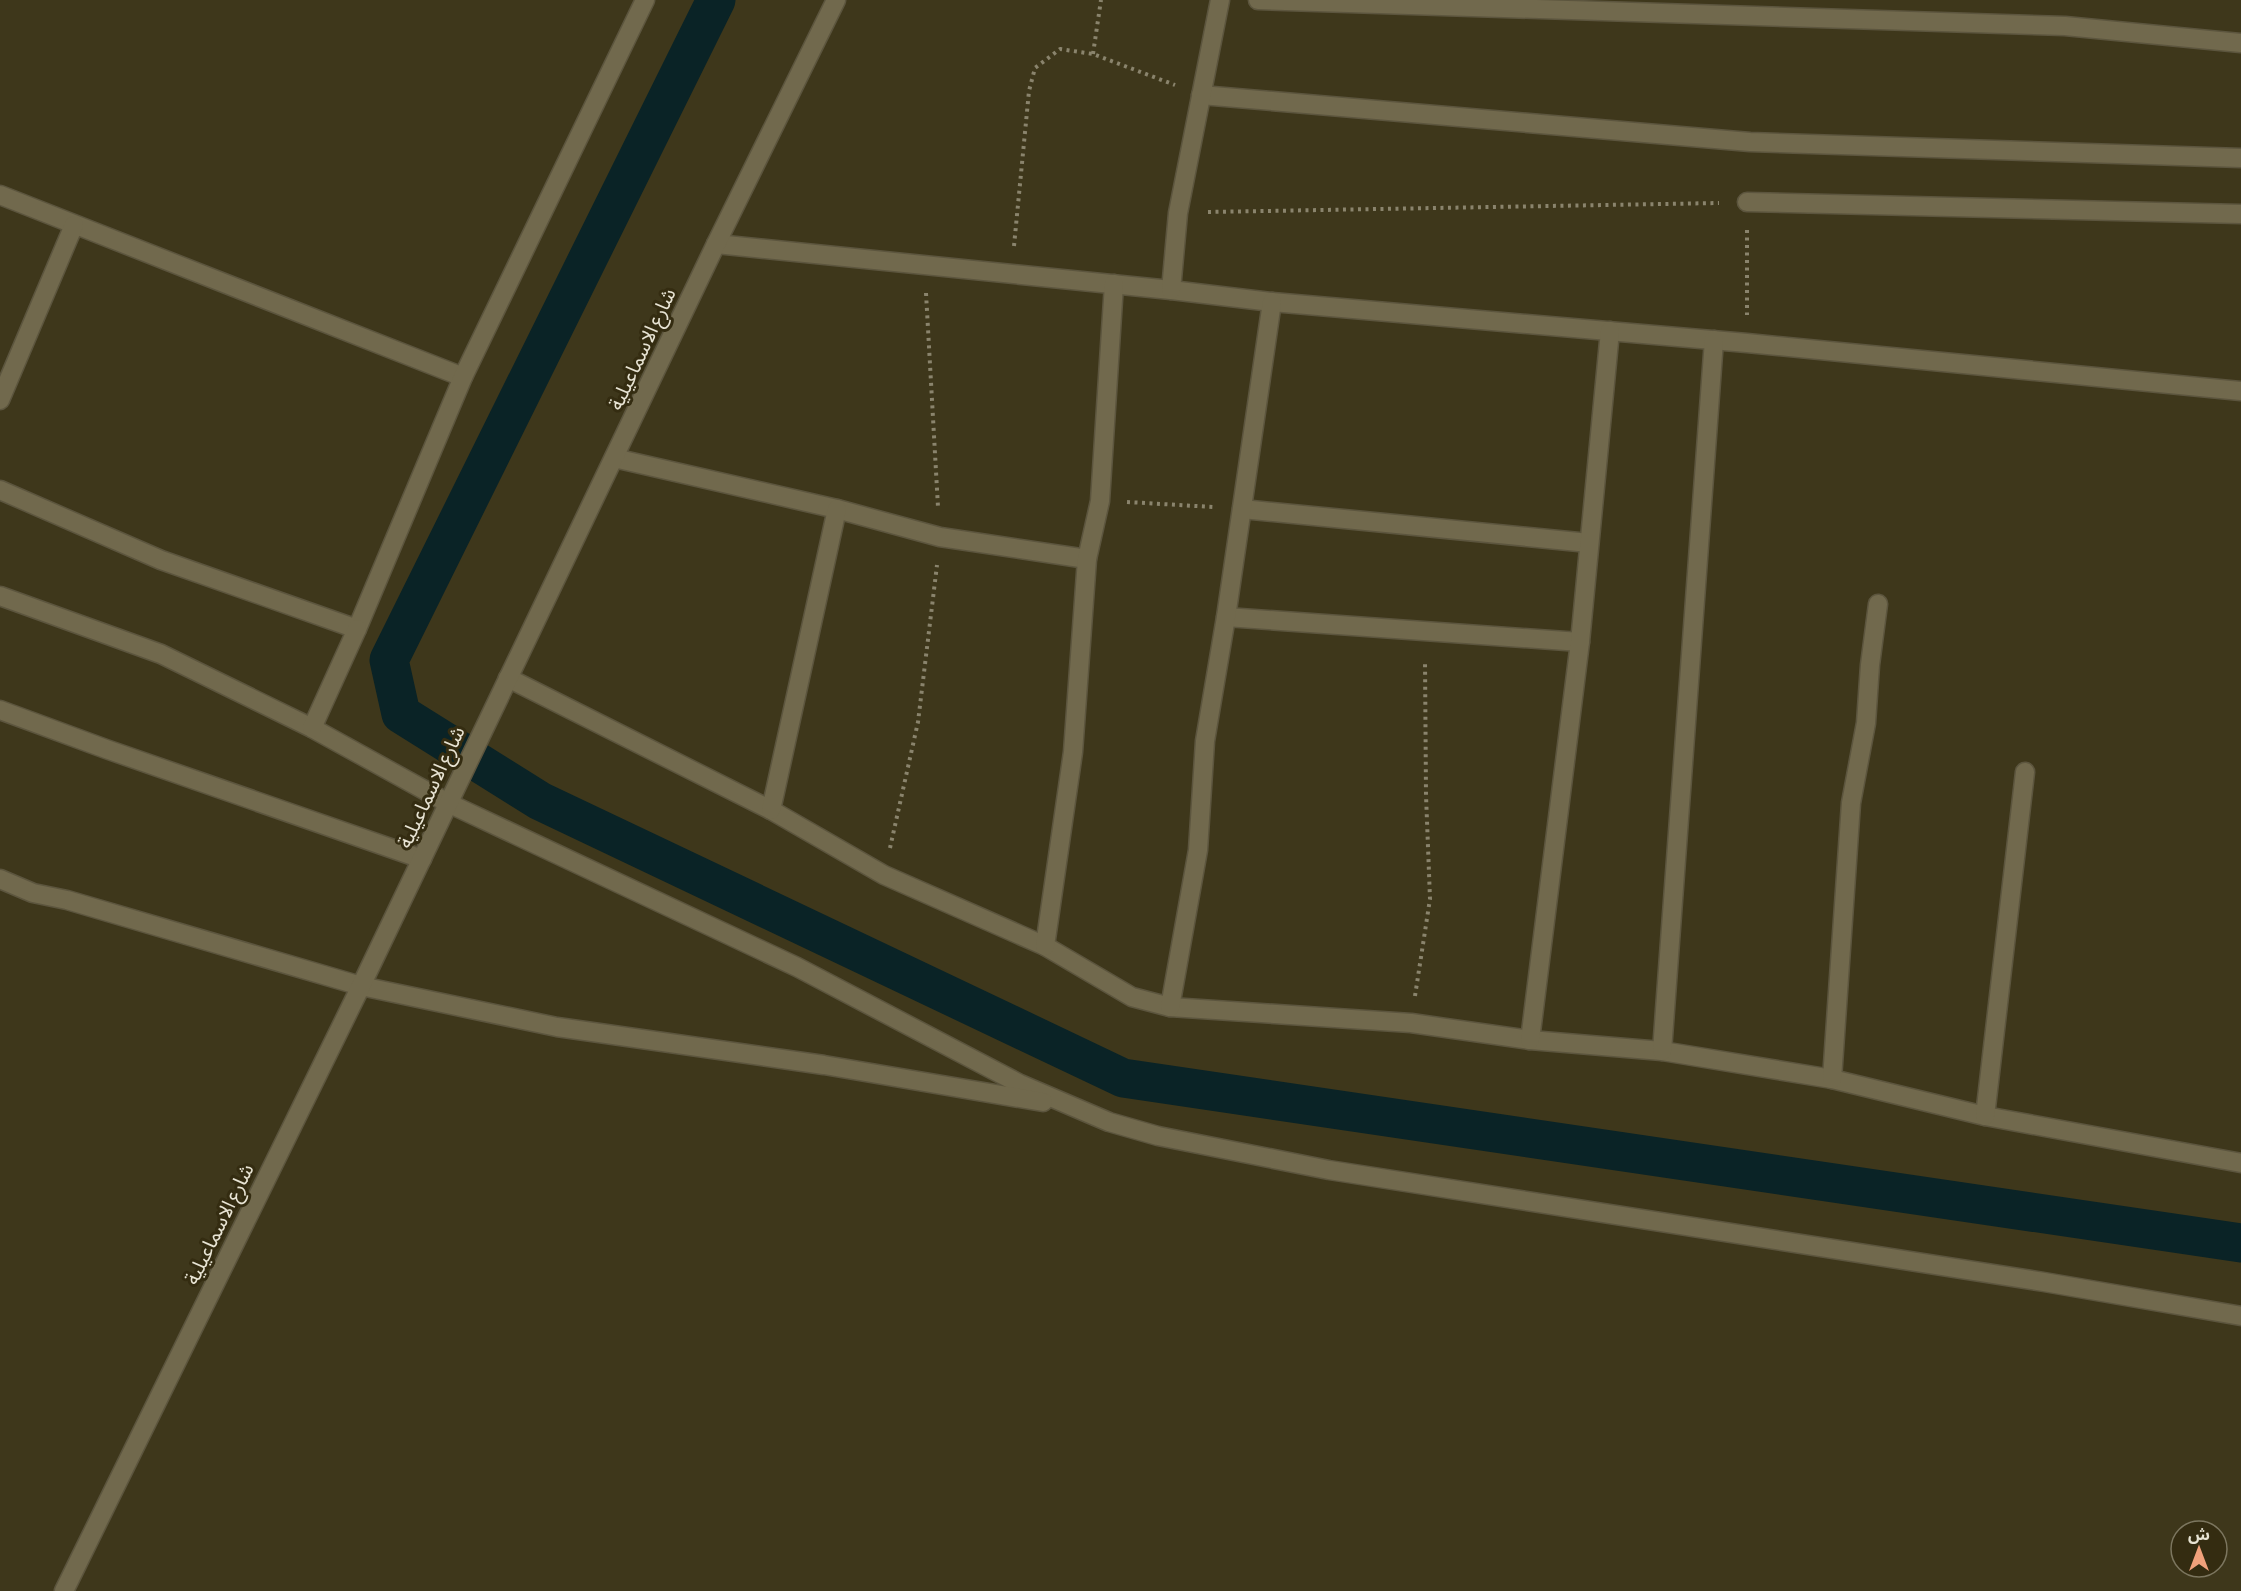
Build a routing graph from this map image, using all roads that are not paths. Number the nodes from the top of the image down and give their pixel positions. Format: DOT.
graph roads {
  1 [pos="645,0"];
  2 [pos="836,0"];
  3 [pos="1220,0"];
  4 [pos="1258,0"];
  5 [pos="2241,43"];
  6 [pos="1201,95"];
  7 [pos="2241,158"];
  8 [pos="0,195"];
  9 [pos="1747,202"];
  10 [pos="2241,214"];
  11 [pos="74,225"];
  12 [pos="716,244"];
  13 [pos="1114,284"];
  14 [pos="1171,290"];
  15 [pos="1272,302"];
  16 [pos="1610,332"];
  17 [pos="1714,340"];
  18 [pos="463,378"];
  19 [pos="2241,391"];
  20 [pos="0,400"];
  21 [pos="614,458"];
  22 [pos="0,490"];
  23 [pos="837,509"];
  24 [pos="1242,509"];
  25 [pos="1589,543"];
  26 [pos="1087,559"];
  27 [pos="0,596"];
  28 [pos="1878,604"];
  29 [pos="1226,617"];
  30 [pos="357,629"];
  31 [pos="1580,642"];
  32 [pos="508,678"];
  33 [pos="0,710"];
  34 [pos="312,728"];
  35 [pos="2025,772"];
  36 [pos="448,803"];
  37 [pos="771,810"];
  38 [pos="422,859"];
  39 [pos="0,879"];
  40 [pos="1045,946"];
  41 [pos="361,986"];
  42 [pos="1170,1007"];
  43 [pos="1530,1040"];
  44 [pos="1662,1051"];
  45 [pos="1832,1079"];
  46 [pos="1068,1106"];
  47 [pos="1985,1116"];
  48 [pos="2241,1163"];
  49 [pos="2241,1316"];
  50 [pos="64,1591"];
  1 -- 18 [label="street"];
  2 -- 12 [label="street, شارع الاسماعيلية"];
  3 -- 6 [label="street"];
  4 -- 5 [label="street"];
  6 -- 7 [label="street"];
  6 -- 14 [label="street"];
  8 -- 11 [label="street"];
  9 -- 10 [label="street"];
  11 -- 18 [label="street"];
  11 -- 20 [label="street"];
  12 -- 13 [label="street"];
  12 -- 21 [label="street, شارع الاسماعيلية"];
  13 -- 14 [label="street"];
  13 -- 26 [label="street"];
  14 -- 15 [label="street"];
  15 -- 16 [label="street"];
  15 -- 24 [label="street"];
  16 -- 17 [label="street"];
  16 -- 25 [label="street"];
  17 -- 19 [label="street"];
  17 -- 44 [label="street"];
  18 -- 30 [label="street"];
  21 -- 23 [label="street"];
  21 -- 32 [label="street, شارع الاسماعيلية"];
  22 -- 30 [label="street"];
  23 -- 26 [label="street"];
  23 -- 37 [label="street"];
  24 -- 25 [label="street"];
  24 -- 29 [label="street"];
  25 -- 31 [label="street"];
  26 -- 40 [label="street"];
  27 -- 34 [label="street"];
  28 -- 45 [label="street"];
  29 -- 31 [label="street"];
  29 -- 42 [label="street"];
  30 -- 34 [label="street"];
  31 -- 43 [label="street"];
  32 -- 36 [label="street, شارع الاسماعيلية"];
  32 -- 37 [label="street"];
  33 -- 38 [label="street"];
  34 -- 36 [label="street"];
  35 -- 47 [label="street"];
  36 -- 38 [label="street, شارع الاسماعيلية"];
  36 -- 46 [label="street"];
  37 -- 40 [label="street"];
  38 -- 41 [label="street, شارع الاسماعيلية"];
  39 -- 41 [label="street"];
  40 -- 42 [label="street"];
  41 -- 46 [label="street"];
  41 -- 50 [label="street, شارع الاسماعيلية"];
  42 -- 43 [label="street"];
  43 -- 44 [label="street"];
  44 -- 45 [label="street"];
  45 -- 47 [label="street"];
  46 -- 49 [label="street"];
  47 -- 48 [label="street"];
}
